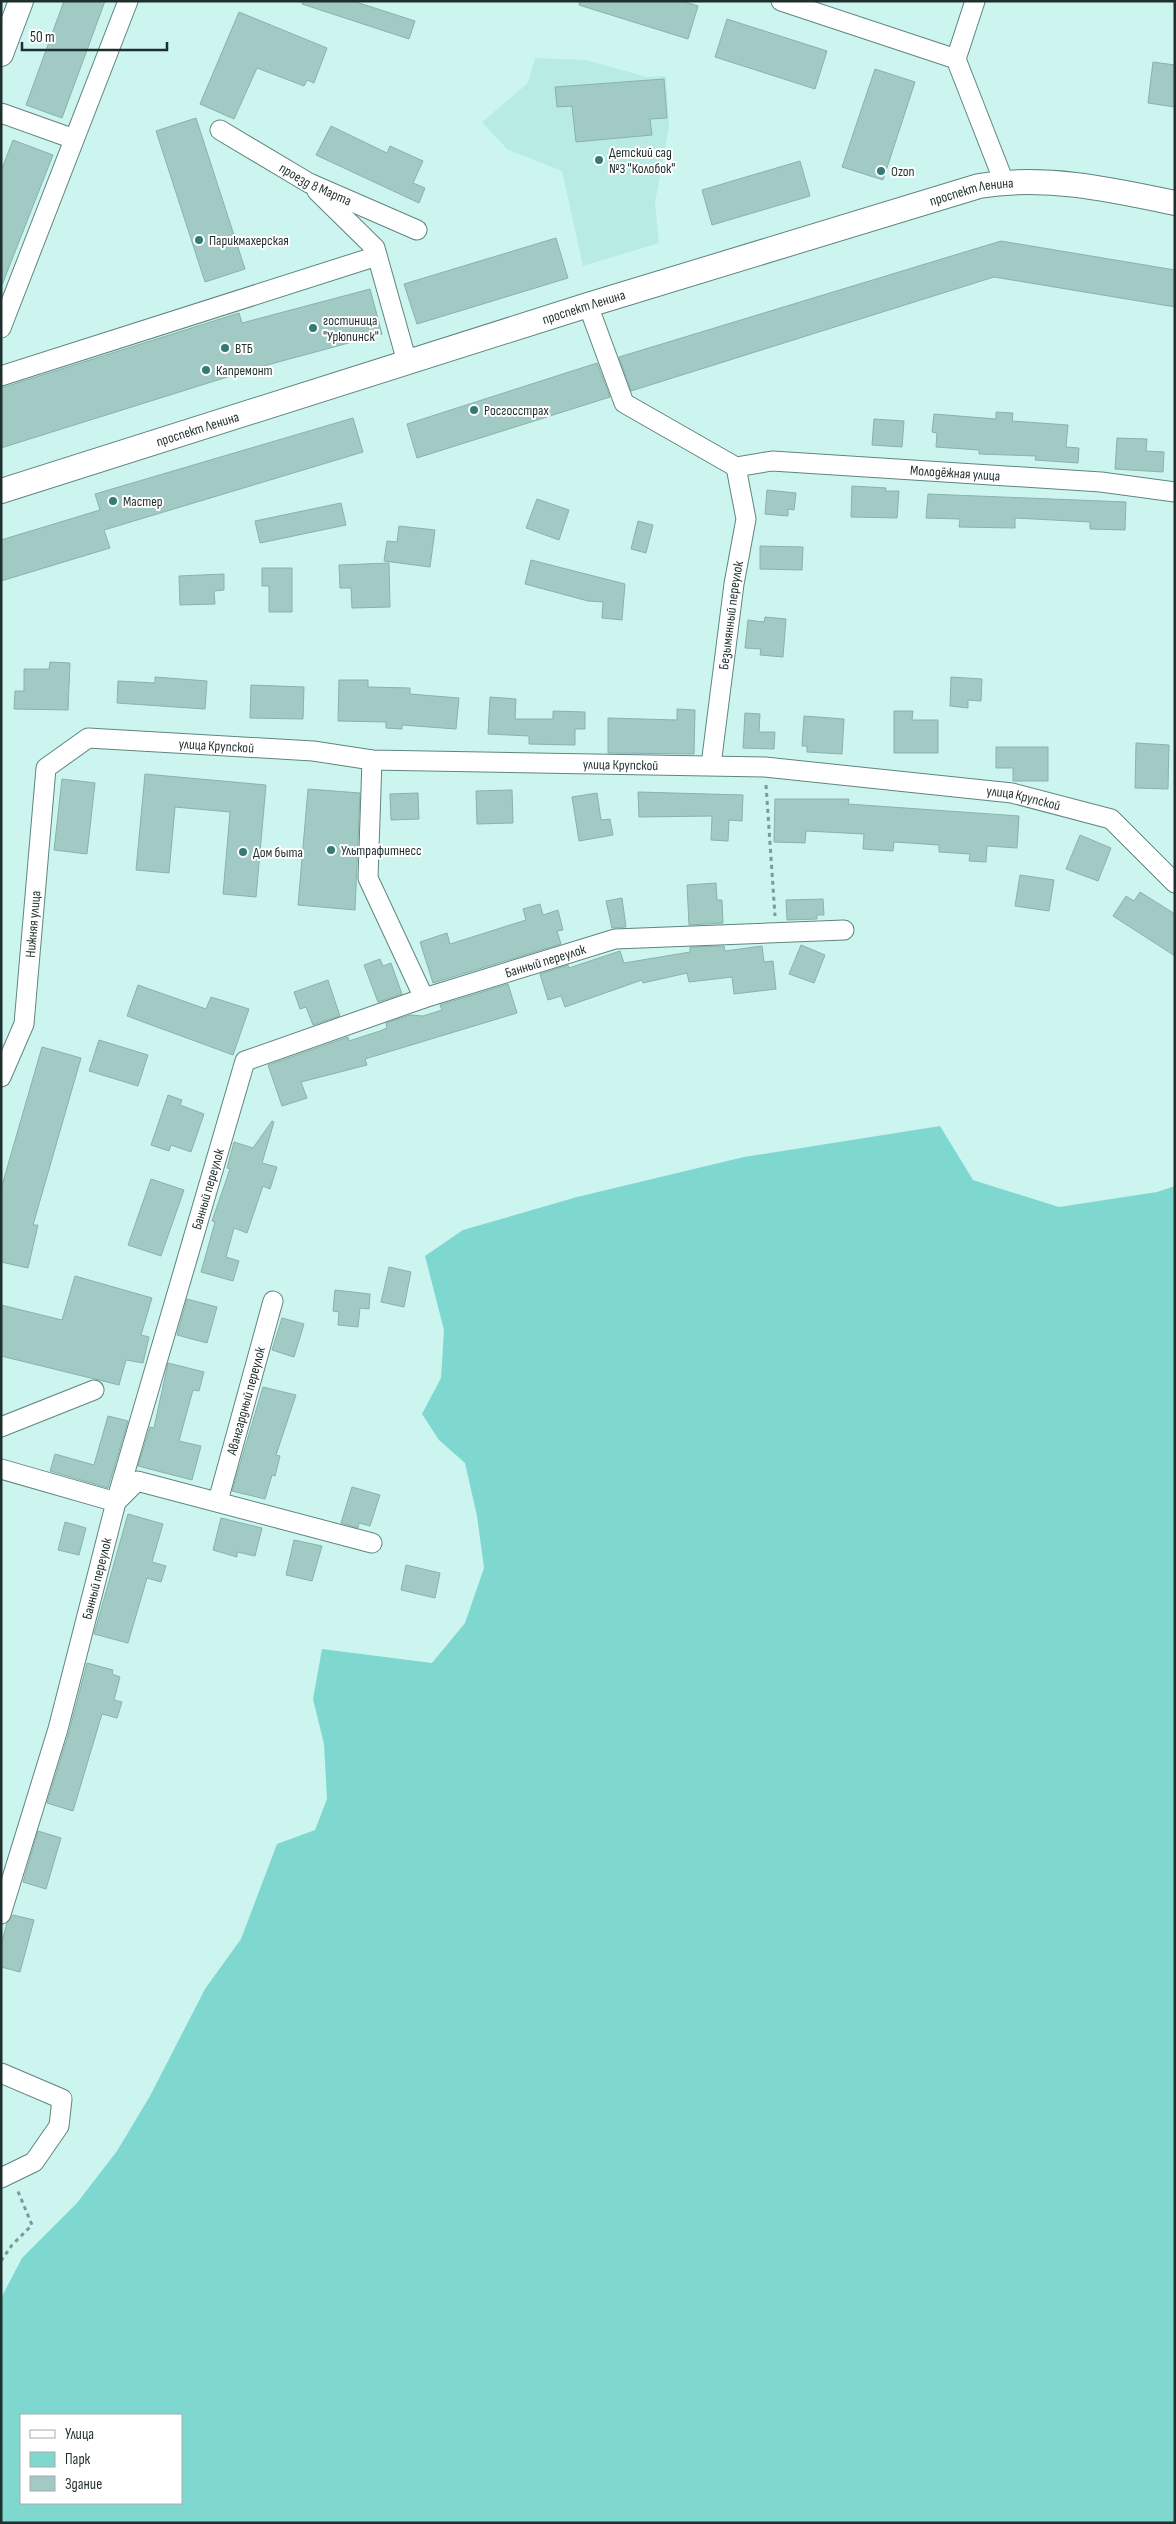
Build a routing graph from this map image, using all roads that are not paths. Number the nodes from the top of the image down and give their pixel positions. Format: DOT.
graph roads {
  1 [pos="21,1"];
  2 [pos="128,1"];
  3 [pos="781,1"];
  4 [pos="975,1"];
  5 [pos="1,54"];
  6 [pos="956,59"];
  7 [pos="1,113"];
  8 [pos="220,130"];
  9 [pos="74,139"];
  10 [pos="1004,182"];
  11 [pos="309,183"];
  12 [pos="1175,203"];
  13 [pos="417,230"];
  14 [pos="377,256"];
  15 [pos="588,306"];
  16 [pos="1,328"];
  17 [pos="407,362"];
  18 [pos="1,376"];
  19 [pos="736,467"];
  20 [pos="1,491"];
  21 [pos="1175,492"];
  22 [pos="372,760"];
  23 [pos="711,765"];
  24 [pos="46,768"];
  25 [pos="1175,883"];
  26 [pos="844,930"];
  27 [pos="424,998"];
  28 [pos="1,1077"];
  29 [pos="273,1301"];
  30 [pos="94,1390"];
  31 [pos="1,1427"];
  32 [pos="1,1469"];
  33 [pos="218,1501"];
  34 [pos="116,1502"];
  35 [pos="372,1543"];
  36 [pos="1,1914"];
  37 [pos="1,2073"];
  38 [pos="6,2176"];
  1 -- 5 [label="main road"];
  2 -- 9 [label="street"];
  3 -- 6 [label="street"];
  4 -- 6 [label="street"];
  6 -- 10 [label="street"];
  7 -- 9 [label="street"];
  8 -- 11 [label="street, проезд 8 Марта"];
  9 -- 16 [label="street"];
  10 -- 12 [label="main road, проспект Ленина"];
  10 -- 15 [label="main road, проспект Ленина"];
  11 -- 13 [label="street, проезд 8 Марта"];
  11 -- 14 [label="street"];
  14 -- 17 [label="street"];
  14 -- 18 [label="street"];
  15 -- 17 [label="main road, проспект Ленина"];
  15 -- 19 [label="street"];
  17 -- 20 [label="main road, проспект Ленина"];
  19 -- 21 [label="street, Молодёжная улица"];
  19 -- 23 [label="street, Безымянный переулок"];
  22 -- 23 [label="street, улица Крупской"];
  22 -- 24 [label="street, улица Крупской"];
  22 -- 27 [label="street"];
  23 -- 25 [label="street, улица Крупской"];
  24 -- 28 [label="street, Нижняя улица"];
  26 -- 27 [label="street, Банный переулок"];
  27 -- 34 [label="street, Банный переулок"];
  29 -- 33 [label="street, Авангардный переулок"];
  30 -- 31 [label="street"];
  32 -- 34 [label="street"];
  33 -- 34 [label="street"];
  33 -- 35 [label="street"];
  34 -- 36 [label="street, Банный переулок"];
  37 -- 38 [label="street"];
}
